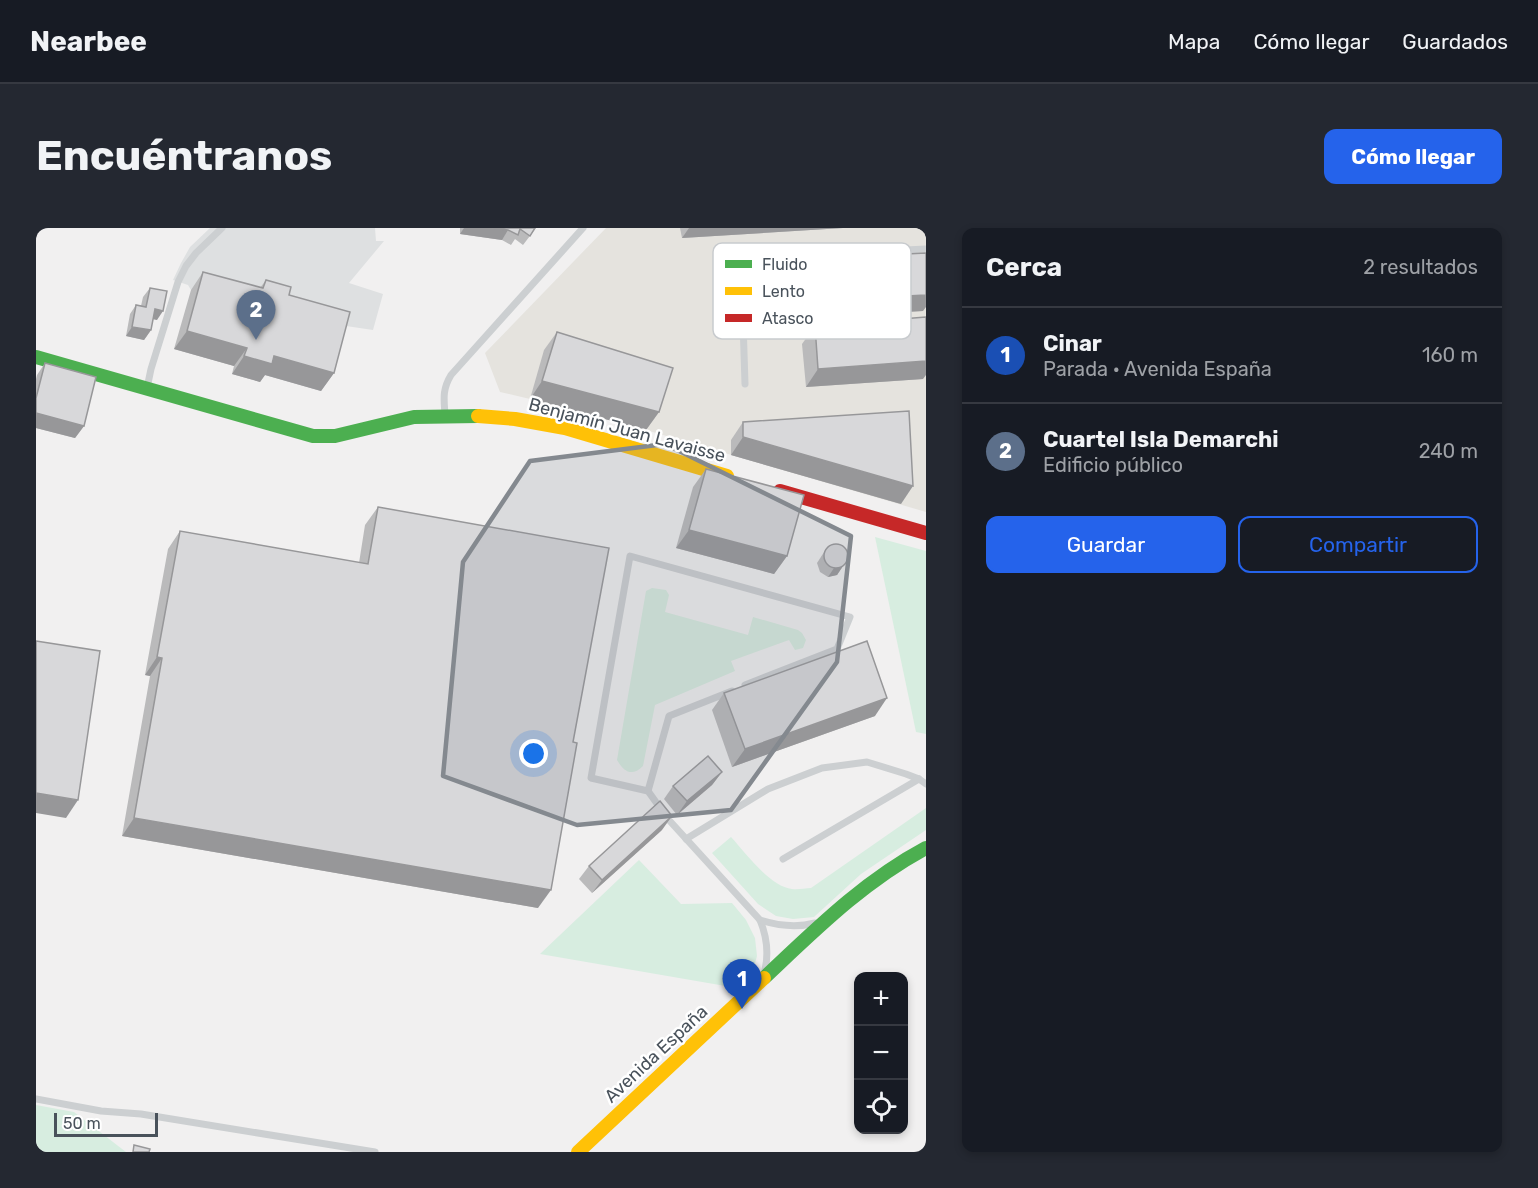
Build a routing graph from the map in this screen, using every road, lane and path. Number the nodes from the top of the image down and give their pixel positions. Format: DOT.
graph roads {
  1 [pos="222,228"];
  2 [pos="583,228"];
  3 [pos="926,249"];
  4 [pos="911,250"];
  5 [pos="744,339"];
  6 [pos="36,357"];
  7 [pos="745,384"];
  8 [pos="147,389"];
  9 [pos="445,416"];
  10 [pos="746,481"];
  11 [pos="768,488"];
  12 [pos="926,533"];
  13 [pos="918,779"];
  14 [pos="926,784"];
  15 [pos="648,791"];
  16 [pos="686,839"];
  17 [pos="926,849"];
  18 [pos="783,859"];
  19 [pos="760,920"];
  20 [pos="826,920"];
  21 [pos="763,978"];
  22 [pos="36,1100"];
  23 [pos="356,1151"];
  24 [pos="375,1152"];
  25 [pos="578,1152"];
  1 -- 8 [label="lane"];
  2 -- 9 [label="lane"];
  3 -- 4 [label="lane"];
  5 -- 7 [label="lane"];
  6 -- 8 [label="street, Benjamín Juan Lavaisse"];
  8 -- 9 [label="street, Benjamín Juan Lavaisse"];
  9 -- 10 [label="street, Benjamín Juan Lavaisse"];
  11 -- 12 [label="street"];
  13 -- 14 [label="lane"];
  13 -- 16 [label="lane"];
  13 -- 18 [label="lane"];
  15 -- 15 [label="lane"];
  15 -- 16 [label="lane"];
  16 -- 19 [label="lane"];
  17 -- 20 [label="street, Avenida España"];
  19 -- 20 [label="lane"];
  19 -- 21 [label="lane"];
  20 -- 21 [label="street, Avenida España"];
  21 -- 25 [label="street, Avenida España"];
  22 -- 23 [label="lane"];
  23 -- 24 [label="lane"];
}
